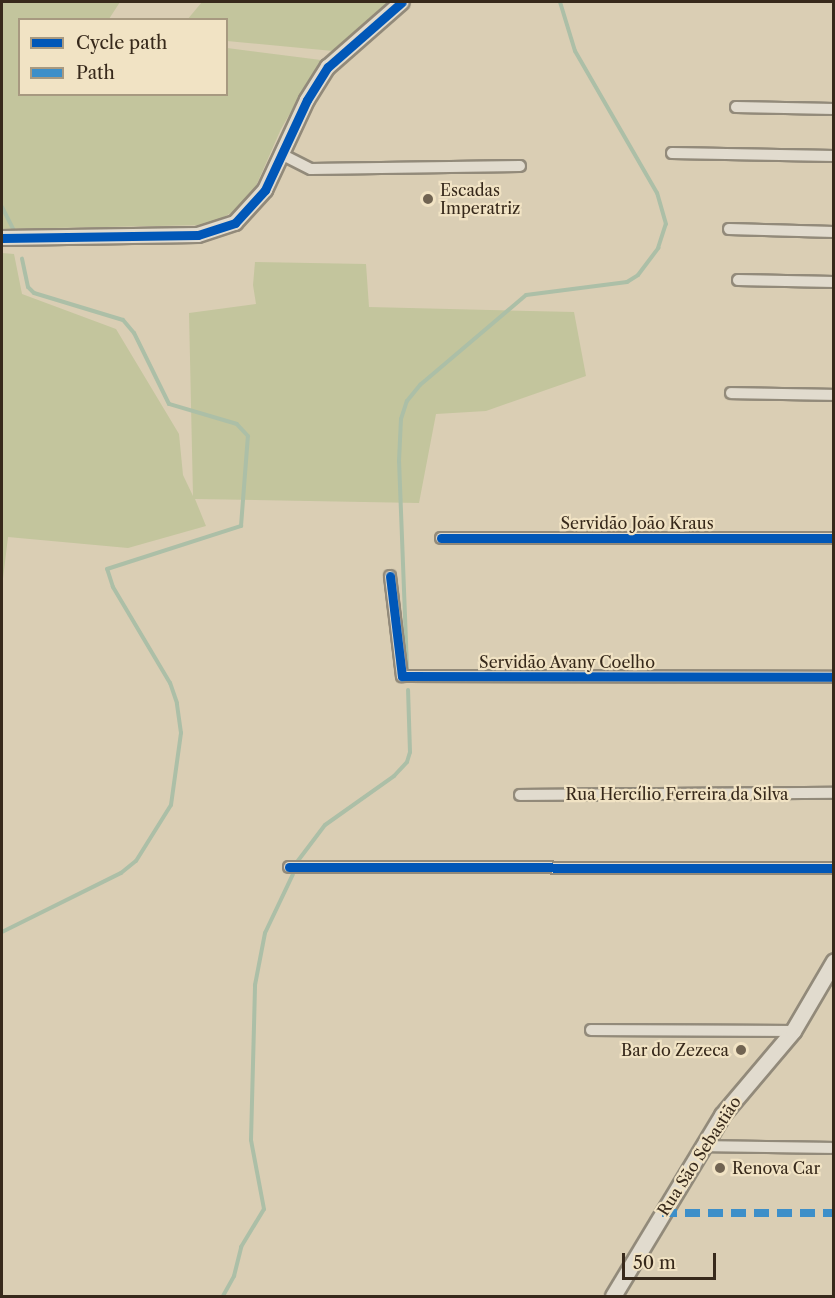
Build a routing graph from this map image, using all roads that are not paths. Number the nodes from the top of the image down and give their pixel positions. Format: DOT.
graph roads {
  1 [pos="402,2"];
  2 [pos="735,107"];
  3 [pos="834,109"];
  4 [pos="672,153"];
  5 [pos="283,155"];
  6 [pos="834,156"];
  7 [pos="520,166"];
  8 [pos="729,229"];
  9 [pos="834,232"];
  10 [pos="2,238"];
  11 [pos="738,280"];
  12 [pos="834,282"];
  13 [pos="731,393"];
  14 [pos="834,395"];
  15 [pos="441,538"];
  16 [pos="834,538"];
  17 [pos="390,576"];
  18 [pos="834,677"];
  19 [pos="834,793"];
  20 [pos="520,795"];
  21 [pos="289,867"];
  22 [pos="834,868"];
  23 [pos="834,961"];
  24 [pos="591,1030"];
  25 [pos="793,1031"];
  26 [pos="702,1146"];
  27 [pos="831,1148"];
  28 [pos="613,1296"];
  1 -- 5 [label="street"];
  2 -- 3 [label="street"];
  4 -- 6 [label="street"];
  5 -- 7 [label="street"];
  5 -- 10 [label="street"];
  8 -- 9 [label="street"];
  11 -- 12 [label="street"];
  13 -- 14 [label="street"];
  15 -- 16 [label="street, Servidão João Kraus"];
  17 -- 18 [label="street, Servidão Avany Coelho"];
  19 -- 20 [label="street, Rua Hercílio Ferreira da Silva"];
  21 -- 22 [label="street"];
  23 -- 25 [label="main road, Rua São Sebastião"];
  24 -- 25 [label="street"];
  25 -- 26 [label="main road, Rua São Sebastião"];
  26 -- 27 [label="street"];
  26 -- 28 [label="main road, Rua São Sebastião"];
}
